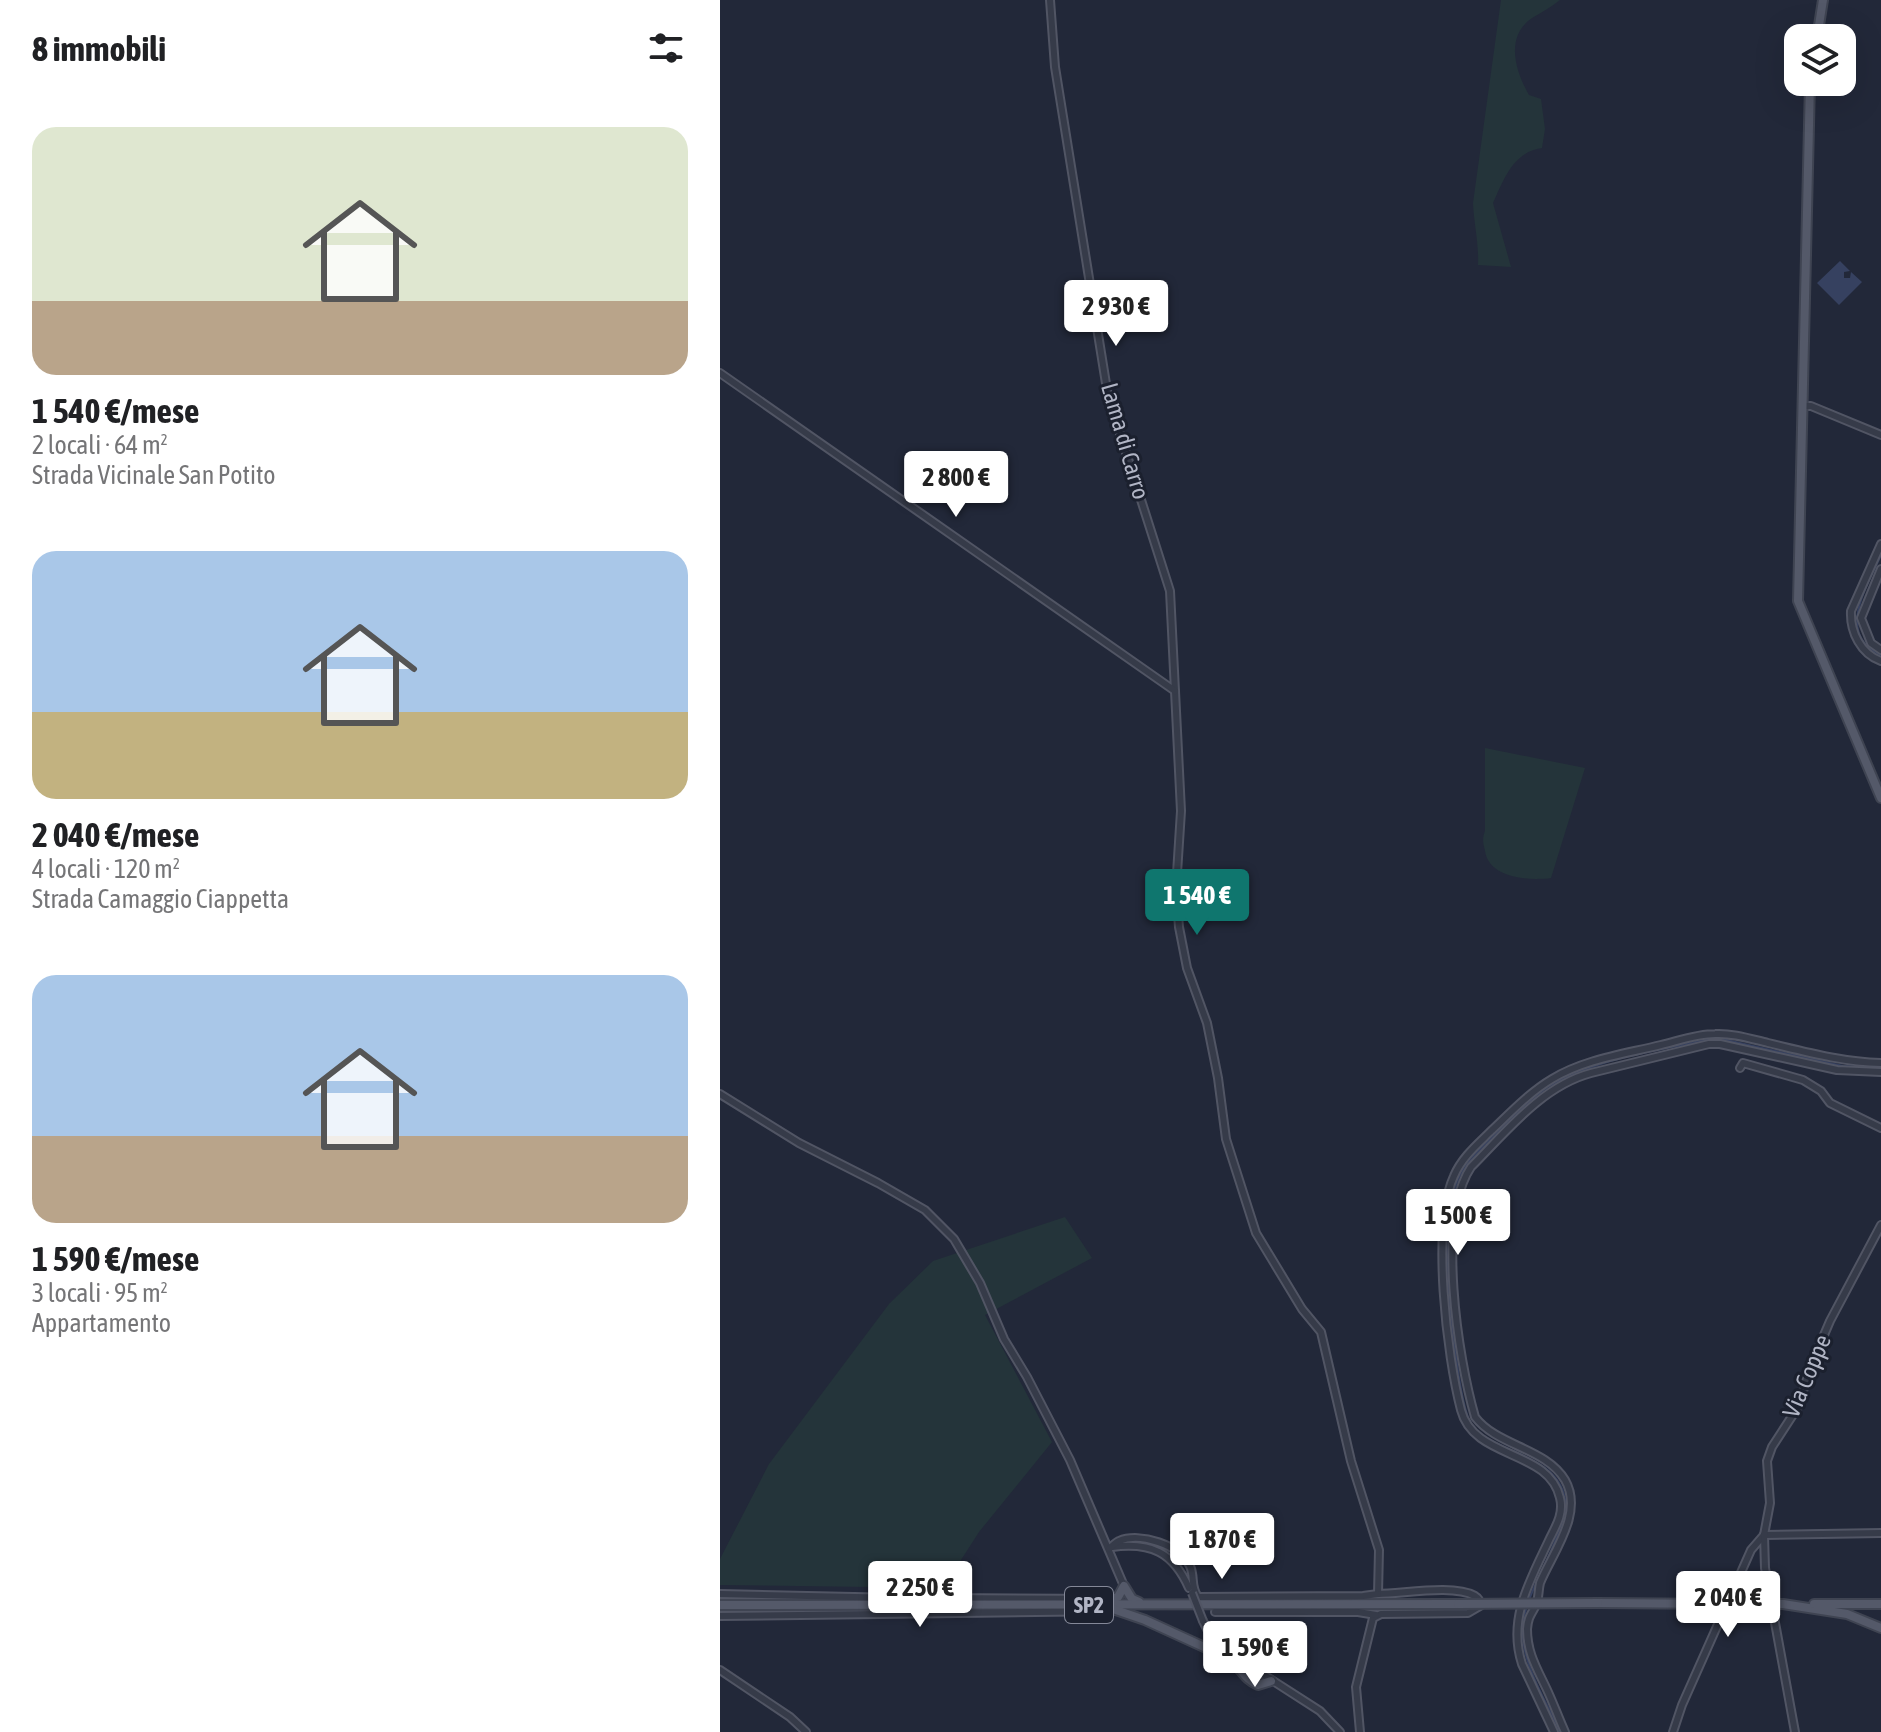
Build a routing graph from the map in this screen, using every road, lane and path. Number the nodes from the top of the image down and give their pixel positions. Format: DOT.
graph roads {
  1 [pos="1050,0"];
  2 [pos="1823,0"];
  3 [pos="1819,24"];
  4 [pos="1810,96"];
  5 [pos="720,373"];
  6 [pos="1803,406"];
  7 [pos="1881,435"];
  8 [pos="1881,544"];
  9 [pos="1881,569"];
  10 [pos="1862,622"];
  11 [pos="1852,624"];
  12 [pos="1881,650"];
  13 [pos="1881,661"];
  14 [pos="1175,691"];
  15 [pos="1881,798"];
  16 [pos="1776,1045"];
  17 [pos="1641,1050"];
  18 [pos="1774,1055"];
  19 [pos="1644,1060"];
  20 [pos="1881,1063"];
  21 [pos="1740,1068"];
  22 [pos="1881,1072"];
  23 [pos="720,1094"];
  24 [pos="1881,1128"];
  25 [pos="1473,1149"];
  26 [pos="1481,1158"];
  27 [pos="1881,1225"];
  28 [pos="1442,1273"];
  29 [pos="1454,1273"];
  30 [pos="1467,1381"];
  31 [pos="1456,1382"];
  32 [pos="1538,1457"];
  33 [pos="1532,1465"];
  34 [pos="1881,1533"];
  35 [pos="1764,1535"];
  36 [pos="1110,1548"];
  37 [pos="1540,1561"];
  38 [pos="1549,1565"];
  39 [pos="1124,1586"];
  40 [pos="720,1594"];
  41 [pos="1378,1594"];
  42 [pos="1111,1599"];
  43 [pos="1881,1603"];
  44 [pos="1145,1604"];
  45 [pos="1169,1604"];
  46 [pos="1783,1604"];
  47 [pos="720,1605"];
  48 [pos="1095,1605"];
  49 [pos="1120,1611"];
  50 [pos="1215,1612"];
  51 [pos="1376,1615"];
  52 [pos="720,1616"];
  53 [pos="1160,1626"];
  54 [pos="1881,1628"];
  55 [pos="720,1670"];
  56 [pos="1258,1673"];
  57 [pos="1271,1681"];
  58 [pos="1255,1684"];
  59 [pos="1549,1694"];
  60 [pos="1539,1698"];
  61 [pos="806,1732"];
  62 [pos="1340,1732"];
  63 [pos="1360,1732"];
  64 [pos="1554,1732"];
  65 [pos="1565,1732"];
  66 [pos="1673,1732"];
  67 [pos="1795,1732"];
  1 -- 14 [label="street, Lama di Carro"];
  2 -- 3 [label="main road"];
  4 -- 6 [label="main road"];
  5 -- 14 [label="street"];
  6 -- 7 [label="street"];
  6 -- 15 [label="main road"];
  8 -- 11 [label="street"];
  9 -- 10 [label="street"];
  10 -- 11 [label="street"];
  10 -- 12 [label="street"];
  11 -- 13 [label="street"];
  14 -- 41 [label="street, Lama di Carro"];
  16 -- 17 [label="street"];
  16 -- 18 [label="street"];
  16 -- 20 [label="street"];
  17 -- 19 [label="street"];
  17 -- 25 [label="street"];
  18 -- 19 [label="street"];
  18 -- 22 [label="street"];
  19 -- 26 [label="street"];
  21 -- 24 [label="street"];
  23 -- 36 [label="street"];
  25 -- 26 [label="street"];
  25 -- 28 [label="street"];
  26 -- 29 [label="street"];
  27 -- 35 [label="street, Via Coppe"];
  28 -- 29 [label="street"];
  28 -- 31 [label="street"];
  29 -- 30 [label="street"];
  30 -- 31 [label="street"];
  30 -- 32 [label="street"];
  31 -- 33 [label="street"];
  32 -- 33 [label="street"];
  32 -- 38 [label="street"];
  33 -- 37 [label="street"];
  34 -- 35 [label="street"];
  35 -- 66 [label="street"];
  35 -- 67 [label="street"];
  36 -- 39 [label="street"];
  36 -- 41 [label="street"];
  36 -- 56 [label="street, bridge"];
  37 -- 38 [label="street"];
  37 -- 60 [label="street"];
  38 -- 59 [label="street"];
  39 -- 42 [label="main road"];
  39 -- 44 [label="main road"];
  40 -- 42 [label="street"];
  41 -- 51 [label="street"];
  42 -- 48 [label="main road"];
  43 -- 46 [label="main road, SP2"];
  44 -- 45 [label="main road, SP2"];
  44 -- 48 [label="main road, SP2"];
  45 -- 46 [label="main road, SP2, bridge"];
  45 -- 53 [label="main road"];
  46 -- 54 [label="main road"];
  47 -- 48 [label="main road, SP2"];
  48 -- 49 [label="main road"];
  49 -- 52 [label="street"];
  49 -- 53 [label="main road"];
  50 -- 51 [label="street"];
  51 -- 63 [label="street"];
  53 -- 58 [label="main road"];
  55 -- 61 [label="street"];
  56 -- 57 [label="street"];
  56 -- 58 [label="main road"];
  57 -- 58 [label="main road"];
  57 -- 62 [label="street"];
  59 -- 60 [label="street"];
  59 -- 65 [label="street"];
  60 -- 64 [label="street"];
}
